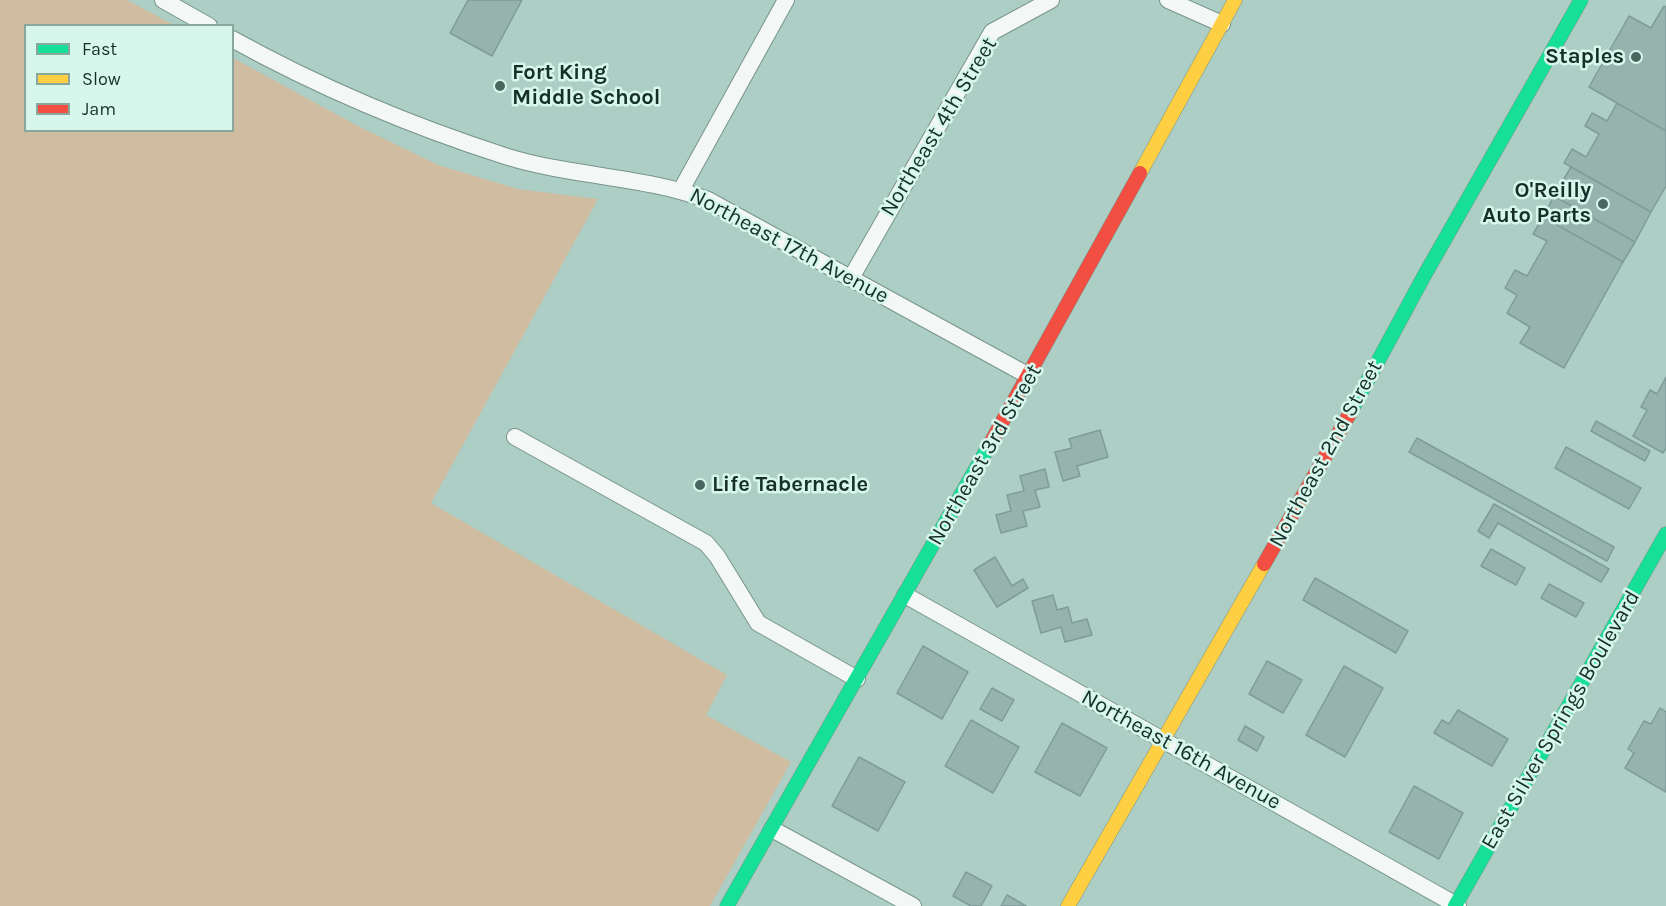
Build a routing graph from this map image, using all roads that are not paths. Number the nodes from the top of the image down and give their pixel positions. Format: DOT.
graph roads {
  1 [pos="163,0"];
  2 [pos="786,0"];
  3 [pos="1051,0"];
  4 [pos="1168,0"];
  5 [pos="1235,0"];
  6 [pos="1581,0"];
  7 [pos="205,24"];
  8 [pos="1222,24"];
  9 [pos="234,40"];
  10 [pos="681,190"];
  11 [pos="851,278"];
  12 [pos="1029,376"];
  13 [pos="515,437"];
  14 [pos="1666,534"];
  15 [pos="905,595"];
  16 [pos="857,679"];
  17 [pos="1164,740"];
  18 [pos="772,829"];
  19 [pos="727,906"];
  20 [pos="913,906"];
  21 [pos="1068,906"];
  22 [pos="1456,906"];
  1 -- 7 [label="street"];
  2 -- 10 [label="street"];
  3 -- 11 [label="street, Northeast 4th Street"];
  4 -- 8 [label="street"];
  5 -- 8 [label="street, Northeast 3rd Street"];
  6 -- 17 [label="street, Northeast 2nd Street"];
  8 -- 12 [label="street, Northeast 3rd Street"];
  9 -- 10 [label="street, Northeast 17th Avenue"];
  10 -- 11 [label="street, Northeast 17th Avenue"];
  11 -- 12 [label="street, Northeast 17th Avenue"];
  12 -- 15 [label="street, Northeast 3rd Street"];
  13 -- 16 [label="street"];
  14 -- 22 [label="street, East Silver Springs Boulevard"];
  15 -- 16 [label="street, Northeast 3rd Street"];
  15 -- 17 [label="street, Northeast 16th Avenue"];
  16 -- 18 [label="street, Northeast 3rd Street"];
  17 -- 21 [label="street, Northeast 2nd Street"];
  17 -- 22 [label="street, Northeast 16th Avenue"];
  18 -- 19 [label="street, Northeast 3rd Street"];
  18 -- 20 [label="street"];
}
